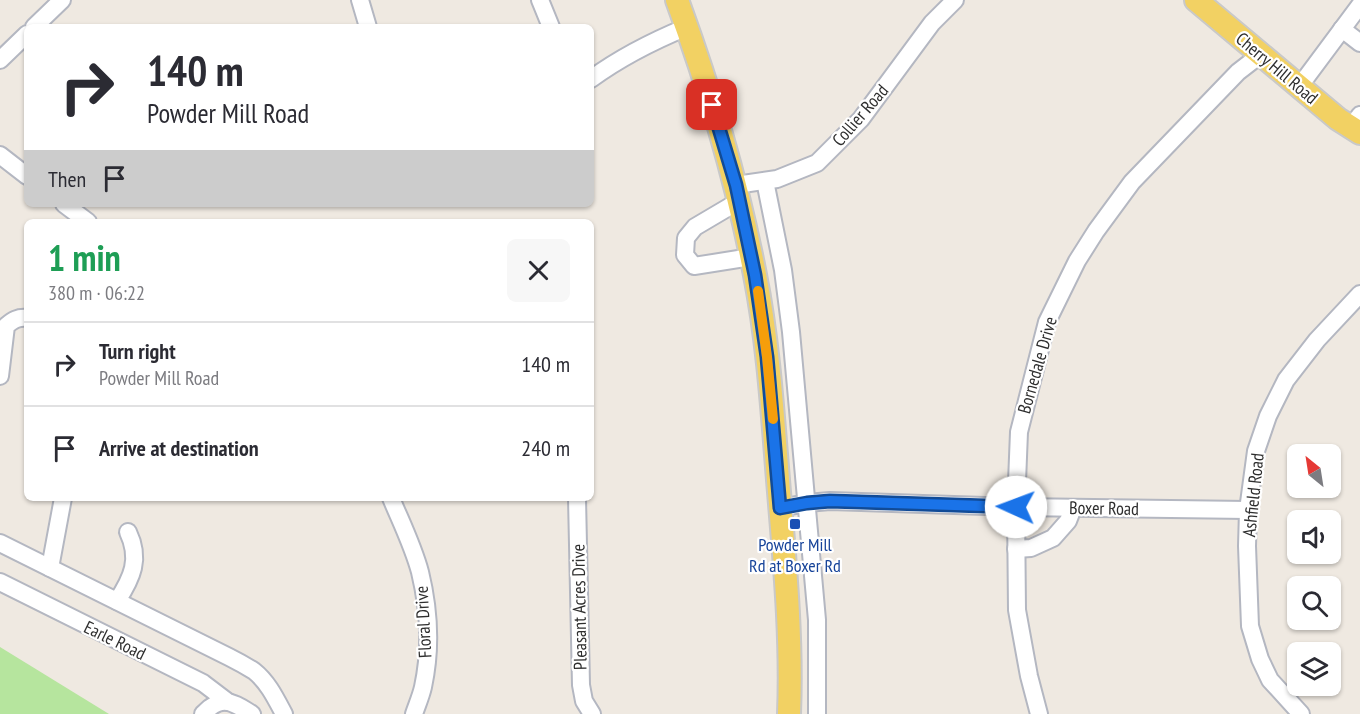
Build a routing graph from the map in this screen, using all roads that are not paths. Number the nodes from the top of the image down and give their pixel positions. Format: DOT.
graph roads {
  1 [pos="62,0"];
  2 [pos="360,0"];
  3 [pos="540,0"];
  4 [pos="677,0"];
  5 [pos="955,0"];
  6 [pos="1196,0"];
  7 [pos="1360,5"];
  8 [pos="37,24"];
  9 [pos="367,24"];
  10 [pos="550,24"];
  11 [pos="687,27"];
  12 [pos="1342,29"];
  13 [pos="24,37"];
  14 [pos="1360,43"];
  15 [pos="1260,55"];
  16 [pos="0,60"];
  17 [pos="594,77"];
  18 [pos="1299,87"];
  19 [pos="1357,125"];
  20 [pos="0,155"];
  21 [pos="24,174"];
  22 [pos="765,181"];
  23 [pos="737,193"];
  24 [pos="68,207"];
  25 [pos="84,219"];
  26 [pos="751,257"];
  27 [pos="1360,294"];
  28 [pos="24,318"];
  29 [pos="0,376"];
  30 [pos="62,501"];
  31 [pos="392,501"];
  32 [pos="577,501"];
  33 [pos="807,503"];
  34 [pos="1016,507"];
  35 [pos="780,508"];
  36 [pos="1072,508"];
  37 [pos="1248,510"];
  38 [pos="128,532"];
  39 [pos="0,543"];
  40 [pos="1016,549"];
  41 [pos="51,568"];
  42 [pos="0,582"];
  43 [pos="117,601"];
  44 [pos="228,702"];
  45 [pos="203,714"];
  46 [pos="252,714"];
  47 [pos="284,714"];
  48 [pos="414,714"];
  49 [pos="592,714"];
  50 [pos="789,714"];
  51 [pos="817,714"];
  52 [pos="1039,714"];
  53 [pos="1301,714"];
  1 -- 8 [label="street"];
  2 -- 9 [label="street"];
  3 -- 10 [label="street"];
  4 -- 11 [label="main road"];
  5 -- 22 [label="street, Collier Road"];
  6 -- 15 [label="main road, Cherry Hill Road"];
  7 -- 12 [label="street"];
  11 -- 17 [label="street"];
  11 -- 23 [label="main road"];
  12 -- 14 [label="street"];
  12 -- 18 [label="street"];
  13 -- 16 [label="street"];
  15 -- 18 [label="main road, Cherry Hill Road"];
  15 -- 34 [label="street, Bornedale Drive"];
  18 -- 19 [label="main road, Cherry Hill Road"];
  20 -- 21 [label="street"];
  22 -- 23 [label="street, Collier Road"];
  22 -- 33 [label="street"];
  23 -- 26 [label="main road"];
  23 -- 26 [label="street"];
  24 -- 25 [label="street"];
  26 -- 35 [label="main road"];
  27 -- 37 [label="street, Ashfield Road"];
  28 -- 29 [label="street"];
  30 -- 41 [label="street"];
  31 -- 48 [label="street, Floral Drive"];
  32 -- 49 [label="street, Pleasant Acres Drive"];
  33 -- 34 [label="street, Boxer Road"];
  33 -- 35 [label="street, Boxer Road"];
  33 -- 51 [label="street"];
  34 -- 36 [label="street, Boxer Road"];
  34 -- 40 [label="street, Bornedale Drive"];
  35 -- 50 [label="main road"];
  36 -- 37 [label="street, Boxer Road"];
  36 -- 40 [label="street"];
  37 -- 53 [label="street, Ashfield Road"];
  38 -- 43 [label="street"];
  39 -- 41 [label="street"];
  40 -- 52 [label="street, Bornedale Drive"];
  41 -- 43 [label="street"];
  42 -- 44 [label="street, Earle Road"];
  43 -- 47 [label="street"];
  44 -- 45 [label="street"];
  44 -- 46 [label="street, Earle Road"];
}
